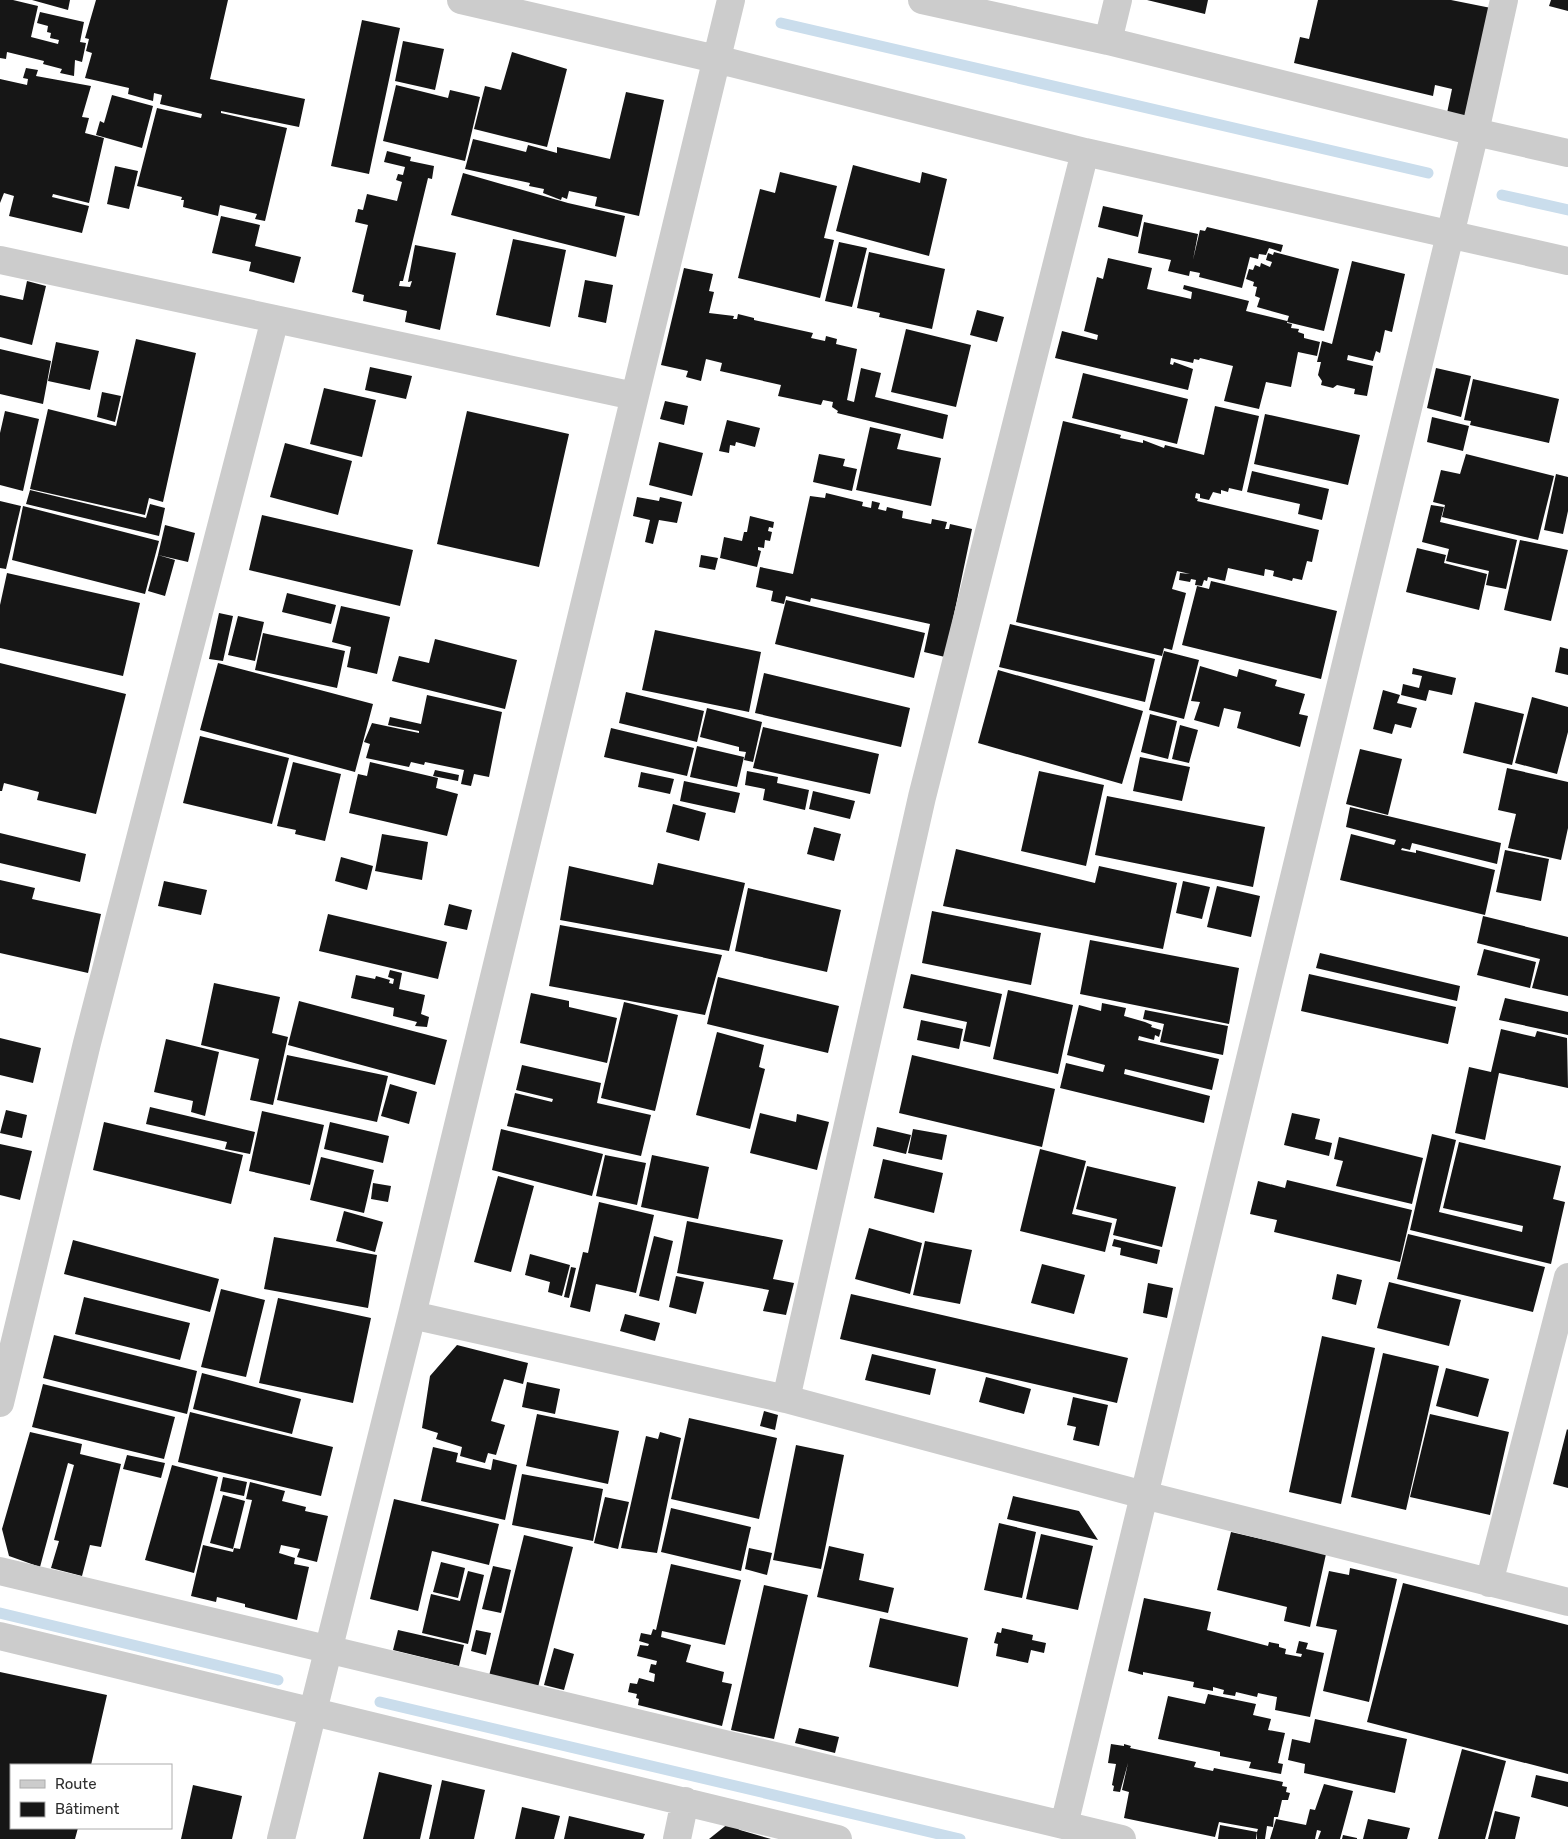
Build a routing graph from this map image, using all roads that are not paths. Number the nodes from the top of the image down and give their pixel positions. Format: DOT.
graph roads {
  1 [pos="461,0"];
  2 [pos="731,0"];
  3 [pos="922,0"];
  4 [pos="1118,0"];
  5 [pos="1504,0"];
  6 [pos="1108,41"];
  7 [pos="716,59"];
  8 [pos="1475,132"];
  9 [pos="1085,152"];
  10 [pos="1568,152"];
  11 [pos="1449,234"];
  12 [pos="0,260"];
  13 [pos="1568,261"];
  14 [pos="275,319"];
  15 [pos="634,396"];
  16 [pos="1568,1277"];
  17 [pos="412,1315"];
  18 [pos="786,1399"];
  19 [pos="0,1403"];
  20 [pos="1144,1495"];
  21 [pos="0,1571"];
  22 [pos="1489,1583"];
  23 [pos="1568,1602"];
  24 [pos="0,1636"];
  25 [pos="328,1651"];
  26 [pos="312,1712"];
  27 [pos="685,1801"];
  28 [pos="1064,1825"];
  29 [pos="281,1839"];
  30 [pos="676,1839"];
  31 [pos="838,1839"];
  32 [pos="1122,1839"];
  1 -- 7 [label="street"];
  2 -- 7 [label="street"];
  3 -- 6 [label="street"];
  4 -- 6 [label="street"];
  5 -- 8 [label="street"];
  6 -- 8 [label="street"];
  7 -- 9 [label="street"];
  7 -- 15 [label="street"];
  8 -- 10 [label="street"];
  8 -- 11 [label="street"];
  9 -- 11 [label="street"];
  9 -- 18 [label="street"];
  11 -- 13 [label="street"];
  11 -- 20 [label="street"];
  12 -- 14 [label="street"];
  14 -- 15 [label="street"];
  14 -- 19 [label="street"];
  15 -- 17 [label="street"];
  16 -- 22 [label="street"];
  17 -- 18 [label="street"];
  17 -- 25 [label="street"];
  18 -- 20 [label="street"];
  20 -- 22 [label="street"];
  20 -- 28 [label="street"];
  21 -- 25 [label="street"];
  22 -- 23 [label="street"];
  24 -- 26 [label="street"];
  25 -- 26 [label="street"];
  25 -- 28 [label="street"];
  26 -- 27 [label="street"];
  26 -- 29 [label="street"];
  27 -- 30 [label="street"];
  27 -- 31 [label="street"];
  28 -- 32 [label="street"];
}
